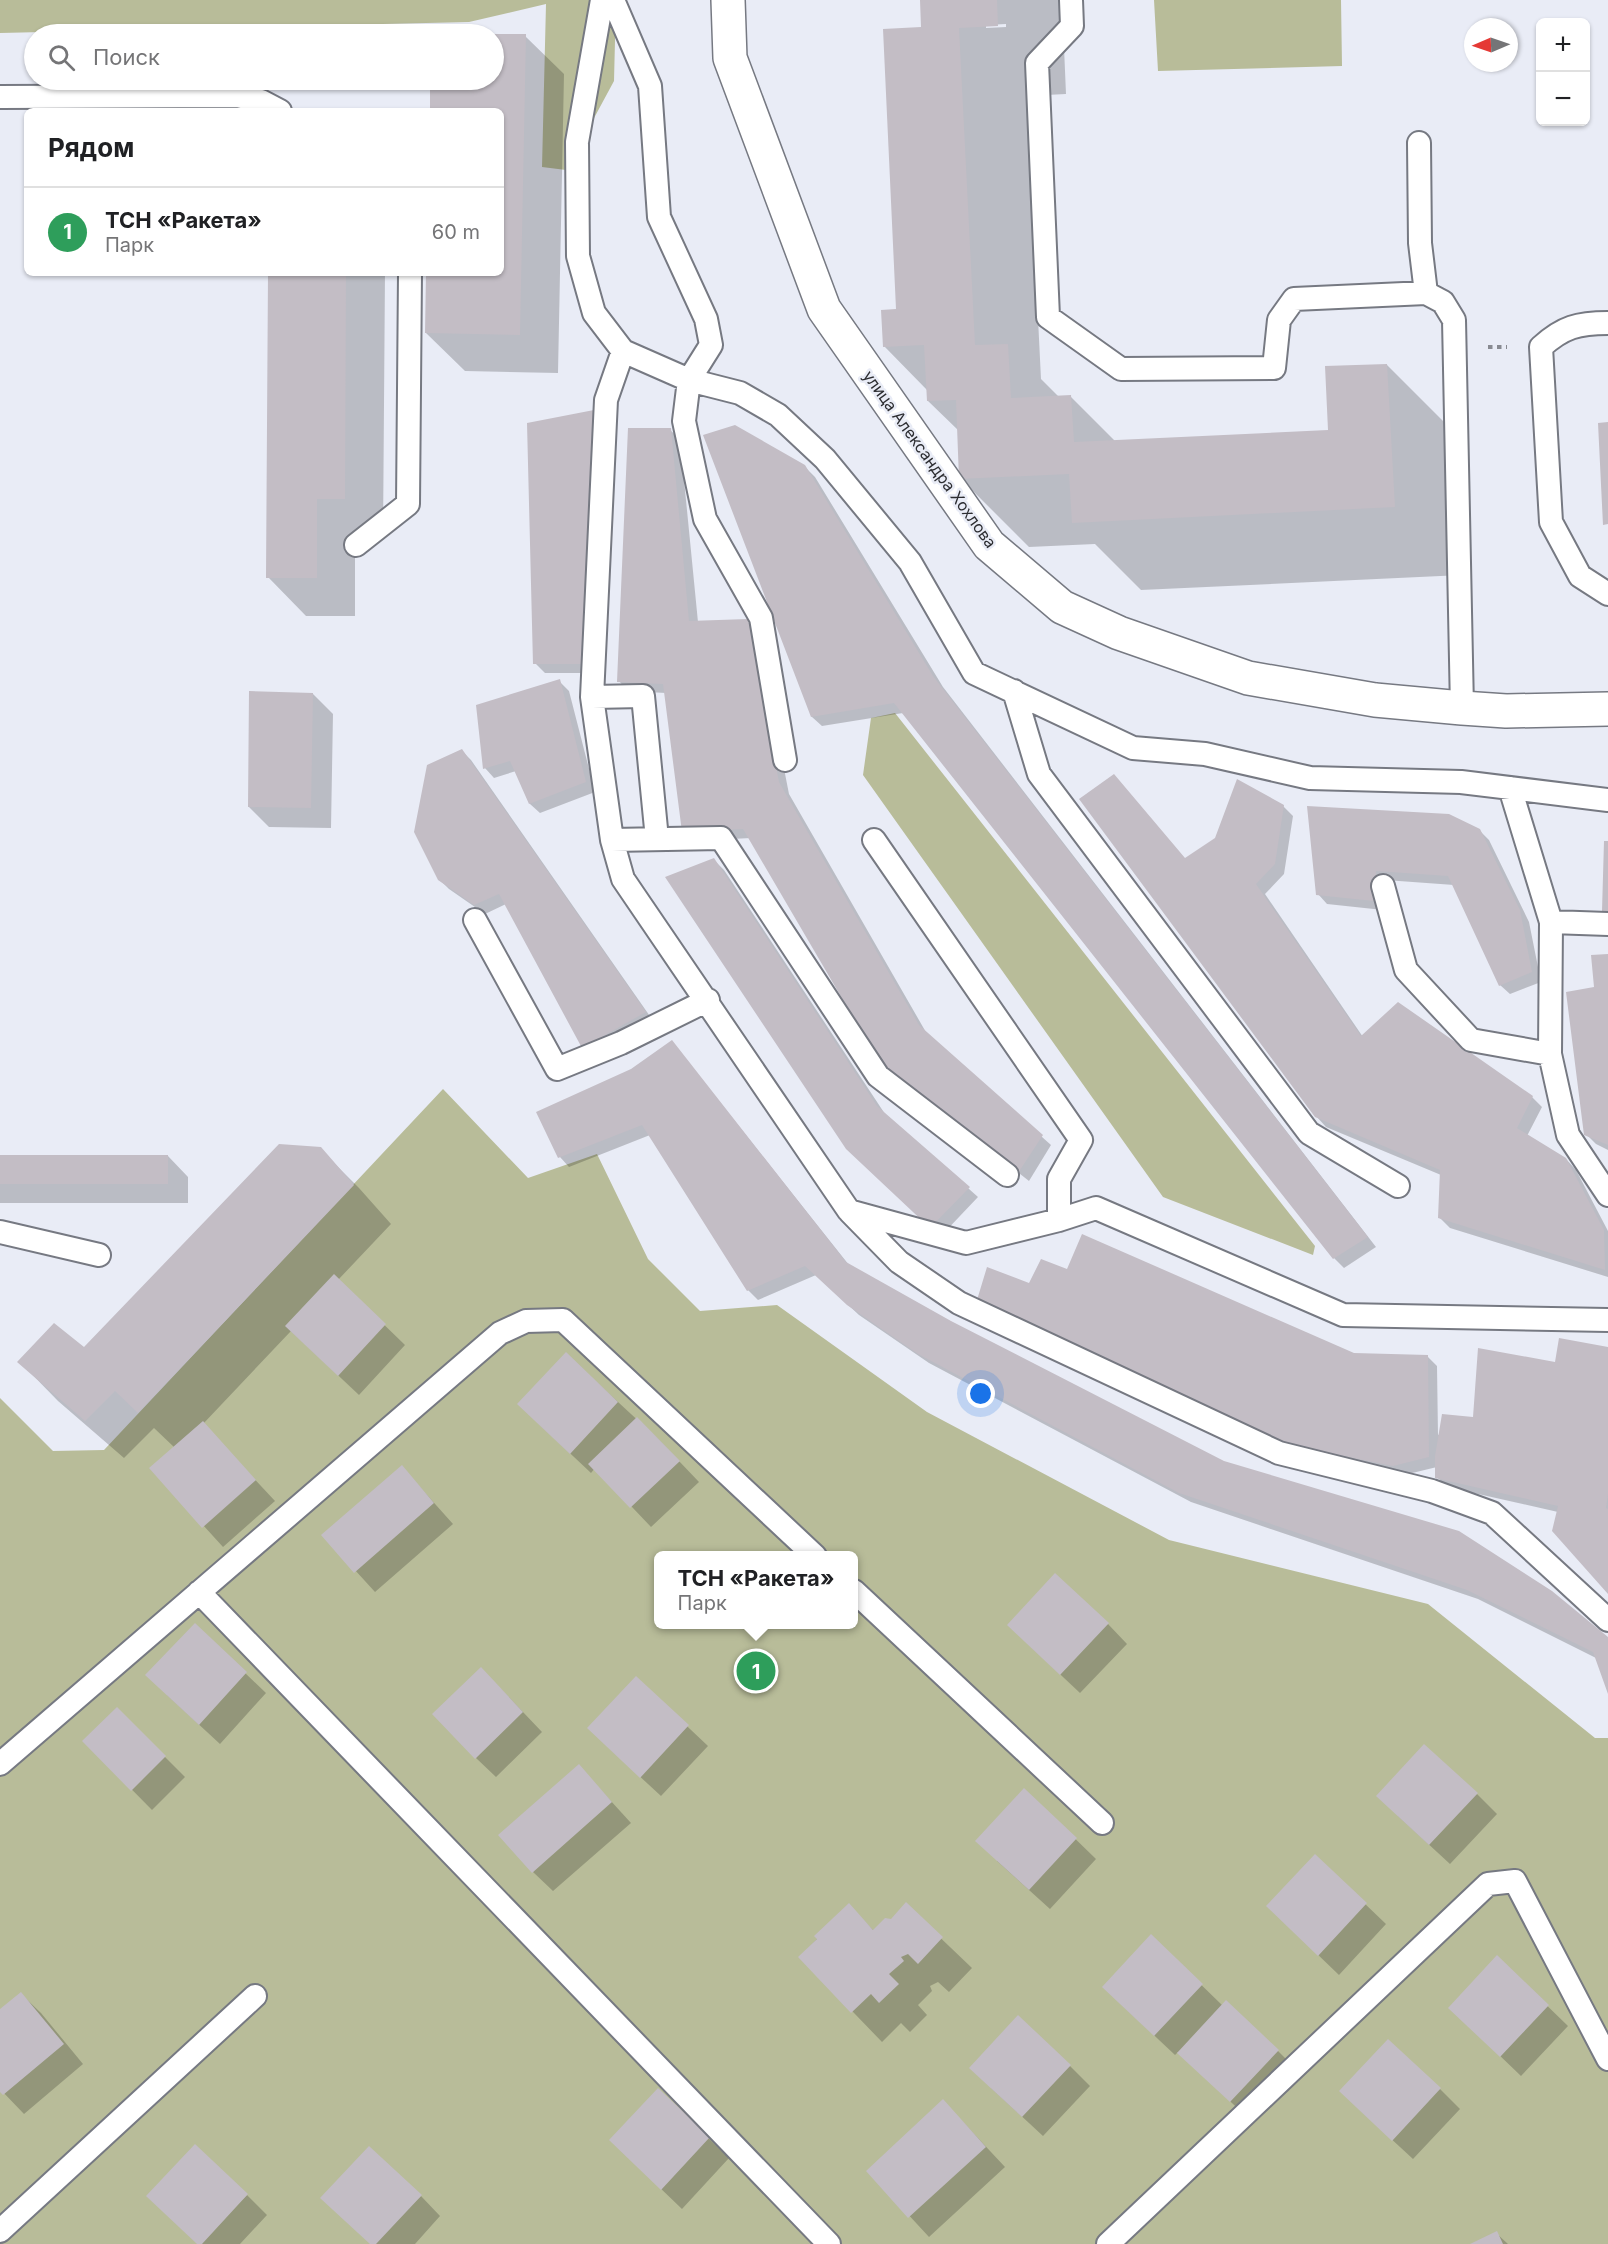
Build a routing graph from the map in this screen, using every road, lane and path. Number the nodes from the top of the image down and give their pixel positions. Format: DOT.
graph roads {
  1 [pos="602,0"];
  2 [pos="613,0"];
  3 [pos="728,0"];
  4 [pos="1071,0"];
  5 [pos="0,97"];
  6 [pos="275,108"];
  7 [pos="1419,143"];
  8 [pos="410,276"];
  9 [pos="1426,293"];
  10 [pos="1608,323"];
  11 [pos="1455,347"];
  12 [pos="1541,347"];
  13 [pos="623,351"];
  14 [pos="689,380"];
  15 [pos="356,545"];
  16 [pos="1608,594"];
  17 [pos="1014,691"];
  18 [pos="592,698"];
  19 [pos="1462,708"];
  20 [pos="1608,709"];
  21 [pos="785,760"];
  22 [pos="1510,788"];
  23 [pos="1608,800"];
  24 [pos="657,839"];
  25 [pos="612,840"];
  26 [pos="874,840"];
  27 [pos="1383,886"];
  28 [pos="475,920"];
  29 [pos="1551,922"];
  30 [pos="1608,924"];
  31 [pos="708,1000"];
  32 [pos="1550,1054"];
  33 [pos="1007,1174"];
  34 [pos="1398,1186"];
  35 [pos="1608,1195"];
  36 [pos="849,1211"];
  37 [pos="1059,1220"];
  38 [pos="0,1232"];
  39 [pos="99,1255"];
  40 [pos="1608,1320"];
  41 [pos="810,1551"];
  42 [pos="199,1592"];
  43 [pos="858,1595"];
  44 [pos="1608,1620"];
  45 [pos="0,1764"];
  46 [pos="1102,1823"];
  47 [pos="255,1996"];
  48 [pos="1608,2059"];
  49 [pos="0,2231"];
  50 [pos="829,2244"];
  51 [pos="1108,2244"];
  1 -- 13 [label="lane"];
  2 -- 14 [label="lane"];
  3 -- 19 [label="street, улица Александра Хохлова"];
  4 -- 9 [label="lane"];
  5 -- 6 [label="lane"];
  7 -- 9 [label="lane"];
  8 -- 15 [label="lane"];
  9 -- 11 [label="lane"];
  10 -- 12 [label="lane"];
  11 -- 12 [label="path"];
  11 -- 19 [label="lane"];
  12 -- 16 [label="lane"];
  13 -- 14 [label="lane"];
  13 -- 18 [label="lane"];
  14 -- 17 [label="lane"];
  14 -- 21 [label="lane"];
  17 -- 22 [label="lane"];
  17 -- 34 [label="lane"];
  18 -- 24 [label="lane"];
  18 -- 25 [label="lane"];
  19 -- 20 [label="street, улица Александра Хохлова"];
  22 -- 23 [label="lane"];
  22 -- 29 [label="lane"];
  24 -- 25 [label="lane"];
  24 -- 33 [label="lane"];
  25 -- 31 [label="lane"];
  26 -- 37 [label="lane"];
  27 -- 32 [label="lane"];
  28 -- 31 [label="lane"];
  29 -- 30 [label="lane"];
  29 -- 32 [label="lane"];
  31 -- 36 [label="lane"];
  32 -- 35 [label="lane"];
  36 -- 37 [label="lane"];
  36 -- 44 [label="lane"];
  37 -- 40 [label="lane"];
  38 -- 39 [label="lane"];
  41 -- 42 [label="lane"];
  42 -- 45 [label="lane"];
  42 -- 50 [label="lane"];
  43 -- 46 [label="lane"];
  47 -- 49 [label="lane"];
  48 -- 51 [label="lane"];
}
